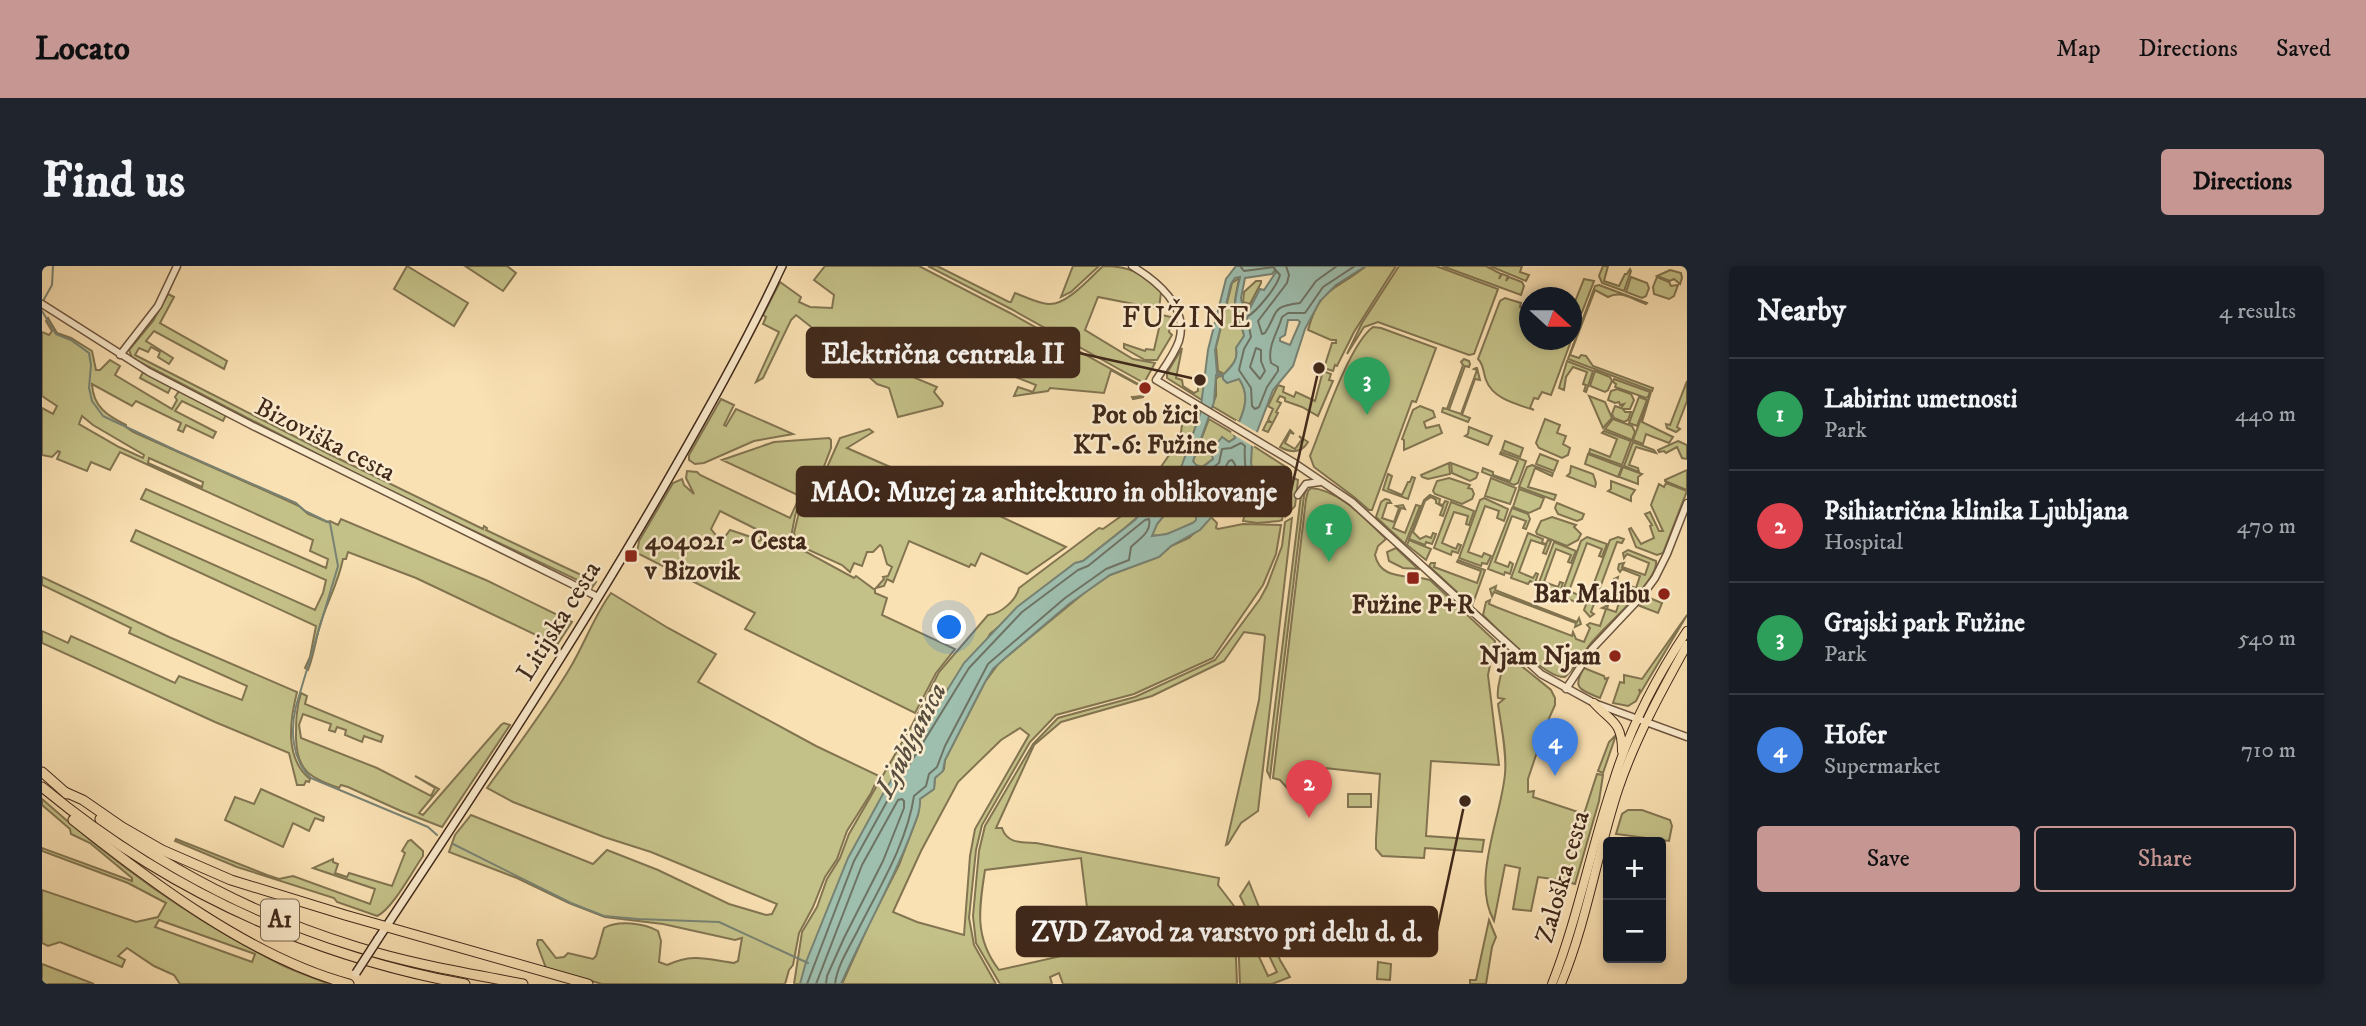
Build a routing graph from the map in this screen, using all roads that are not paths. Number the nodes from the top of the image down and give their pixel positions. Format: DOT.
graph roads {
  1 [pos="177,266"];
  2 [pos="782,266"];
  3 [pos="1132,266"];
  4 [pos="44,305"];
  5 [pos="120,355"];
  6 [pos="1322,481"];
  7 [pos="1298,495"];
  8 [pos="1687,503"];
  9 [pos="598,597"];
  10 [pos="1687,631"];
  11 [pos="1687,645"];
  12 [pos="1566,689"];
  13 [pos="1594,703"];
  14 [pos="1643,720"];
  15 [pos="1687,737"];
  16 [pos="1622,756"];
  17 [pos="42,772"];
  18 [pos="42,788"];
  19 [pos="65,792"];
  20 [pos="59,802"];
  21 [pos="387,926"];
  22 [pos="349,984"];
  23 [pos="466,984"];
  24 [pos="523,984"];
  25 [pos="588,984"];
  26 [pos="1552,984"];
  27 [pos="1561,984"];
  1 -- 5 [label="street"];
  2 -- 9 [label="main road, Litijska cesta"];
  3 -- 6 [label="street"];
  4 -- 5 [label="street, Bizoviška cesta"];
  5 -- 9 [label="street, Bizoviška cesta"];
  6 -- 7 [label="street"];
  6 -- 12 [label="street"];
  8 -- 12 [label="street"];
  9 -- 21 [label="main road, Litijska cesta"];
  10 -- 14 [label="main road, Zaloška cesta"];
  11 -- 14 [label="main road, Zaloška cesta"];
  12 -- 13 [label="street"];
  13 -- 14 [label="street"];
  13 -- 16 [label="main road"];
  14 -- 15 [label="street"];
  14 -- 16 [label="main road, Zaloška cesta"];
  14 -- 27 [label="main road, Zaloška cesta"];
  16 -- 26 [label="main road, Zaloška cesta"];
  17 -- 19 [label="highway, A1"];
  18 -- 20 [label="highway, A1"];
  19 -- 21 [label="highway"];
  19 -- 24 [label="highway, A1"];
  20 -- 22 [label="highway"];
  20 -- 23 [label="highway, A1"];
  21 -- 22 [label="main road, Litijska cesta, bridge"];
  21 -- 25 [label="highway"];
}
